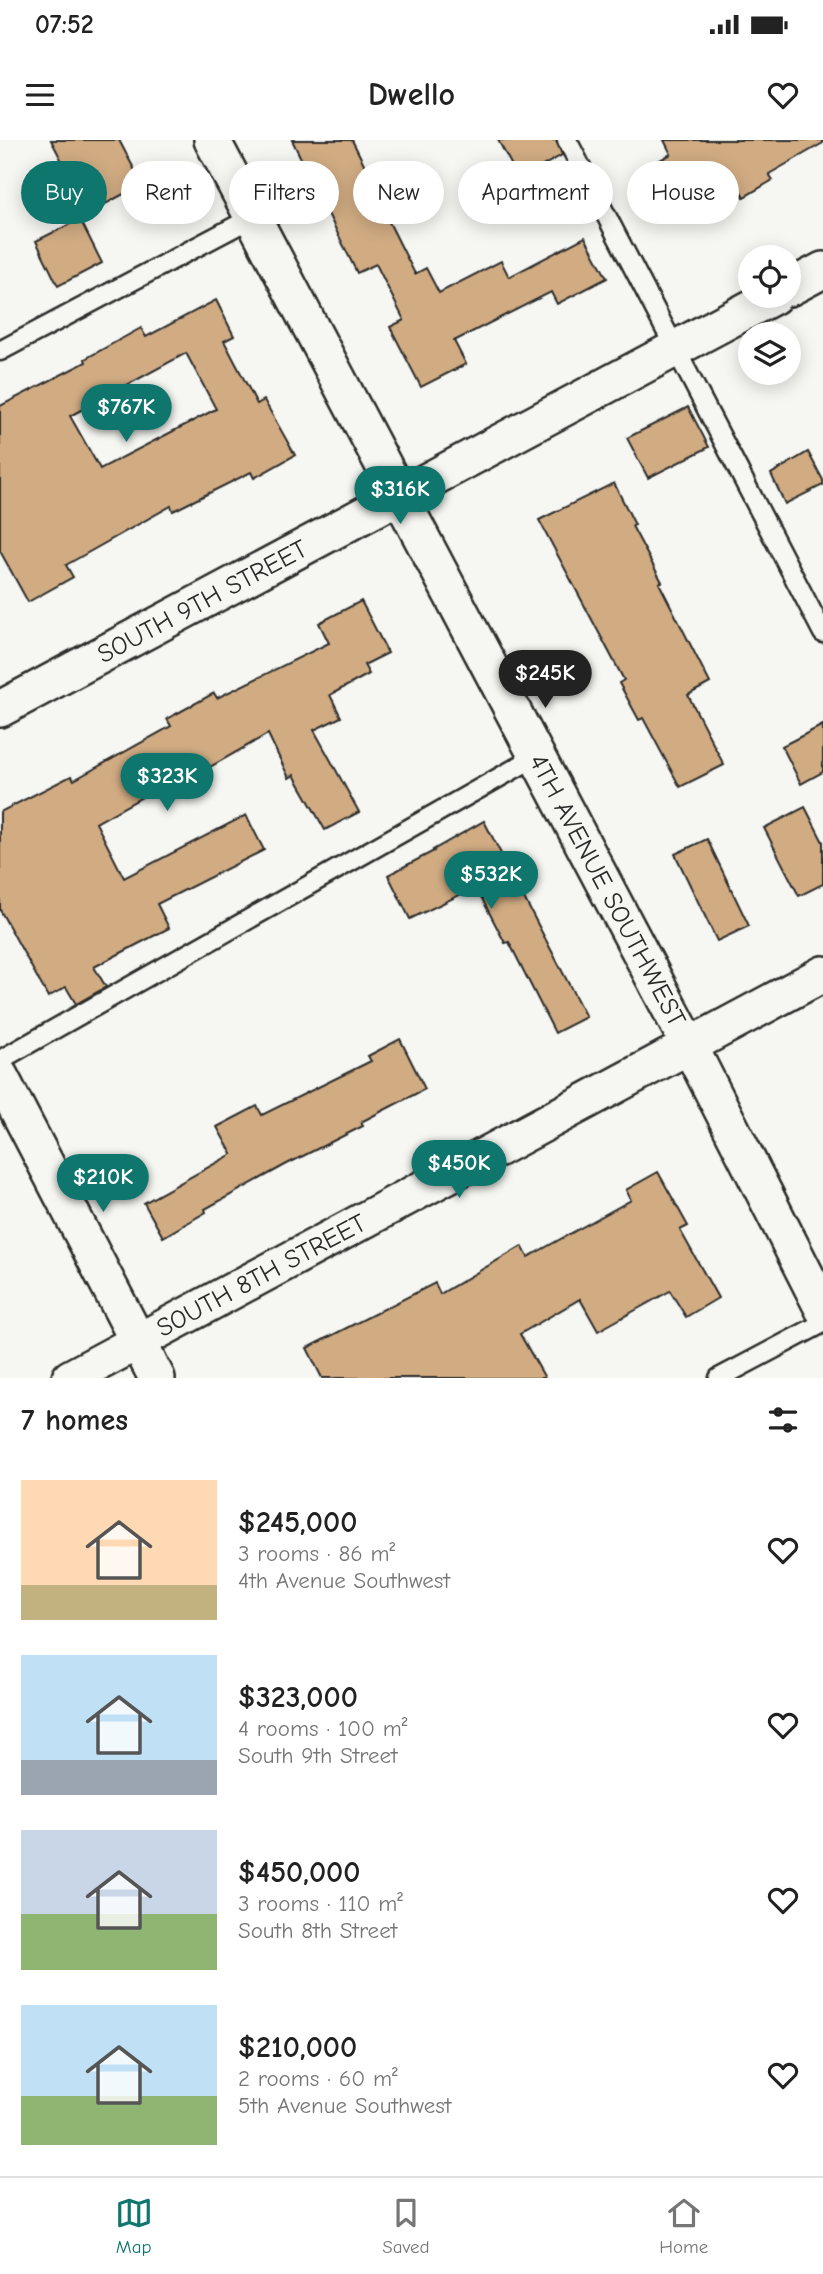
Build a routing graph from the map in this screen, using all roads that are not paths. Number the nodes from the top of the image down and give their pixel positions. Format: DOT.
graph roads {
  1 [pos="212,140"];
  2 [pos="567,140"];
  3 [pos="229,172"];
  4 [pos="240,224"];
  5 [pos="257,224"];
  6 [pos="823,270"];
  7 [pos="801,282"];
  8 [pos="751,308"];
  9 [pos="676,348"];
  10 [pos="0,351"];
  11 [pos="400,494"];
  12 [pos="823,633"];
  13 [pos="0,709"];
  14 [pos="537,756"];
  15 [pos="823,974"];
  16 [pos="689,1045"];
  17 [pos="0,1060"];
  18 [pos="0,1076"];
  19 [pos="823,1309"];
  20 [pos="823,1323"];
  21 [pos="138,1341"];
  22 [pos="70,1378"];
  23 [pos="157,1378"];
  24 [pos="719,1378"];
  1 -- 3 [label="street, 4TH AVENUE SOUTHWEST"];
  2 -- 9 [label="lane"];
  4 -- 10 [label="lane"];
  5 -- 11 [label="street, 4TH AVENUE SOUTHWEST"];
  6 -- 7 [label="street"];
  8 -- 9 [label="street, SOUTH 9TH STREET"];
  9 -- 11 [label="street, SOUTH 9TH STREET"];
  9 -- 12 [label="lane"];
  11 -- 13 [label="street, SOUTH 9TH STREET"];
  11 -- 14 [label="street, 4TH AVENUE SOUTHWEST"];
  14 -- 16 [label="street, 4TH AVENUE SOUTHWEST"];
  14 -- 17 [label="lane"];
  15 -- 16 [label="street, SOUTH 8TH STREET"];
  16 -- 19 [label="street, 4TH AVENUE SOUTHWEST"];
  16 -- 21 [label="street, SOUTH 8TH STREET"];
  18 -- 21 [label="street"];
  20 -- 24 [label="lane"];
  21 -- 22 [label="street, SOUTH 8TH STREET"];
  21 -- 23 [label="street"];
}
